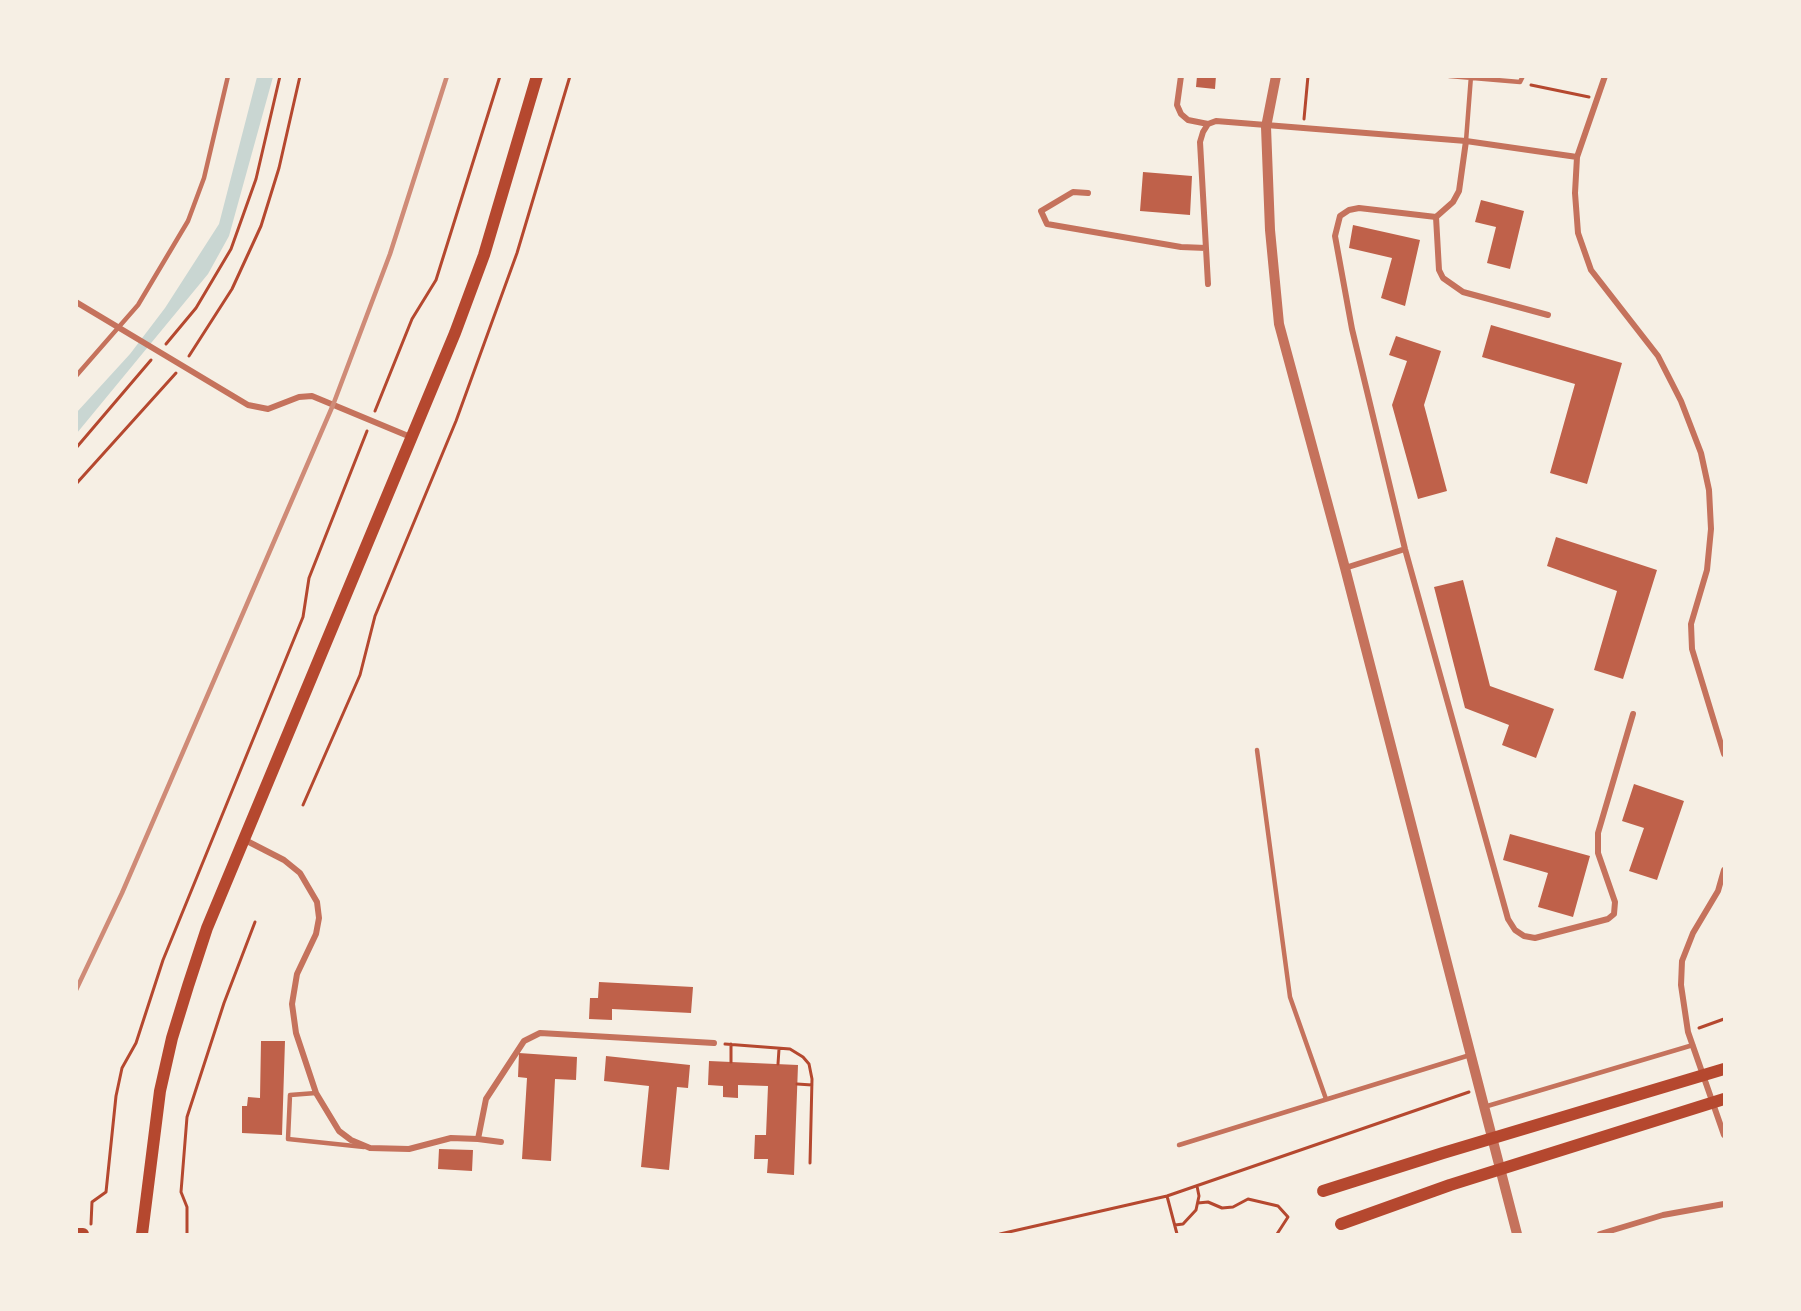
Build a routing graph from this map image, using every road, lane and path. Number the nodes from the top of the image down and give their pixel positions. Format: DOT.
graph roads {
  1 [pos="228,76"];
  2 [pos="279,76"];
  3 [pos="300,76"];
  4 [pos="500,76"];
  5 [pos="537,76"];
  6 [pos="570,76"];
  7 [pos="1181,76"];
  8 [pos="1276,76"];
  9 [pos="1308,76"];
  10 [pos="1449,76"];
  11 [pos="1523,76"];
  12 [pos="1605,76"];
  13 [pos="1471,78"];
  14 [pos="1520,82"];
  15 [pos="1596,99"];
  16 [pos="1208,124"];
  17 [pos="1266,127"];
  18 [pos="1304,127"];
  19 [pos="1466,141"];
  20 [pos="1576,157"];
  21 [pos="1088,194"];
  22 [pos="1436,217"];
  23 [pos="1206,248"];
  24 [pos="1208,284"];
  25 [pos="76,302"];
  26 [pos="1548,315"];
  27 [pos="119,327"];
  28 [pos="183,365"];
  29 [pos="76,376"];
  30 [pos="371,422"];
  31 [pos="413,438"];
  32 [pos="76,448"];
  33 [pos="76,484"];
  34 [pos="1405,549"];
  35 [pos="1345,568"];
  36 [pos="1633,714"];
  37 [pos="1257,750"];
  38 [pos="1725,754"];
  39 [pos="303,805"];
  40 [pos="245,840"];
  41 [pos="1725,870"];
  42 [pos="255,922"];
  43 [pos="1725,1019"];
  44 [pos="1688,1032"];
  45 [pos="714,1043"];
  46 [pos="731,1044"];
  47 [pos="1693,1046"];
  48 [pos="779,1049"];
  49 [pos="1470,1055"];
  50 [pos="731,1062"];
  51 [pos="778,1064"];
  52 [pos="1725,1069"];
  53 [pos="797,1084"];
  54 [pos="812,1085"];
  55 [pos="1479,1088"];
  56 [pos="316,1093"];
  57 [pos="1326,1099"];
  58 [pos="1725,1100"];
  59 [pos="1484,1107"];
  60 [pos="1725,1135"];
  61 [pos="478,1139"];
  62 [pos="501,1142"];
  63 [pos="1179,1145"];
  64 [pos="370,1148"];
  65 [pos="810,1163"];
  66 [pos="1197,1186"];
  67 [pos="1323,1191"];
  68 [pos="1167,1196"];
  69 [pos="1198,1203"];
  70 [pos="1725,1204"];
  71 [pos="1341,1224"];
  72 [pos="1175,1225"];
  73 [pos="76,1234"];
  74 [pos="83,1234"];
  75 [pos="91,1234"];
  76 [pos="142,1234"];
  77 [pos="187,1234"];
  78 [pos="1000,1234"];
  79 [pos="1177,1234"];
  80 [pos="1277,1234"];
  81 [pos="1517,1234"];
  82 [pos="1600,1234"];
  1 -- 27 [label="lane"];
  2 -- 32 [label="path"];
  3 -- 28 [label="path"];
  4 -- 30 [label="path"];
  5 -- 31 [label="main road"];
  6 -- 39 [label="path"];
  7 -- 16 [label="street"];
  8 -- 17 [label="street"];
  9 -- 18 [label="path"];
  10 -- 13 [label="lane"];
  11 -- 14 [label="lane"];
  12 -- 15 [label="street"];
  13 -- 14 [label="lane"];
  13 -- 19 [label="lane"];
  14 -- 15 [label="path"];
  15 -- 20 [label="street"];
  16 -- 17 [label="street"];
  16 -- 23 [label="street"];
  17 -- 18 [label="street"];
  17 -- 35 [label="street"];
  18 -- 19 [label="street"];
  19 -- 20 [label="street"];
  19 -- 22 [label="street"];
  20 -- 38 [label="street"];
  21 -- 23 [label="street"];
  22 -- 26 [label="street"];
  22 -- 34 [label="street"];
  23 -- 24 [label="street"];
  25 -- 27 [label="street"];
  27 -- 28 [label="street"];
  27 -- 29 [label="lane"];
  28 -- 30 [label="street"];
  28 -- 33 [label="path"];
  30 -- 31 [label="street"];
  30 -- 75 [label="path"];
  31 -- 40 [label="main road"];
  34 -- 35 [label="street"];
  34 -- 36 [label="street"];
  35 -- 49 [label="street"];
  37 -- 57 [label="lane"];
  40 -- 56 [label="street"];
  40 -- 76 [label="main road"];
  41 -- 44 [label="street"];
  42 -- 77 [label="path"];
  43 -- 44 [label="path"];
  44 -- 47 [label="street"];
  45 -- 46 [label="path"];
  45 -- 61 [label="street"];
  46 -- 48 [label="path"];
  46 -- 50 [label="path"];
  47 -- 59 [label="lane"];
  47 -- 60 [label="street"];
  48 -- 51 [label="path"];
  48 -- 54 [label="path"];
  49 -- 55 [label="street"];
  49 -- 57 [label="lane"];
  52 -- 67 [label="main road"];
  53 -- 54 [label="path"];
  54 -- 65 [label="path"];
  55 -- 59 [label="street"];
  55 -- 66 [label="path"];
  56 -- 64 [label="street"];
  56 -- 64 [label="lane"];
  57 -- 63 [label="lane"];
  58 -- 71 [label="main road"];
  59 -- 81 [label="street"];
  61 -- 62 [label="street"];
  61 -- 64 [label="street"];
  66 -- 68 [label="path"];
  66 -- 69 [label="path"];
  68 -- 72 [label="path"];
  68 -- 78 [label="path"];
  69 -- 72 [label="path"];
  69 -- 80 [label="path"];
  70 -- 82 [label="street"];
  72 -- 79 [label="path"];
  73 -- 74 [label="main road"];
}
